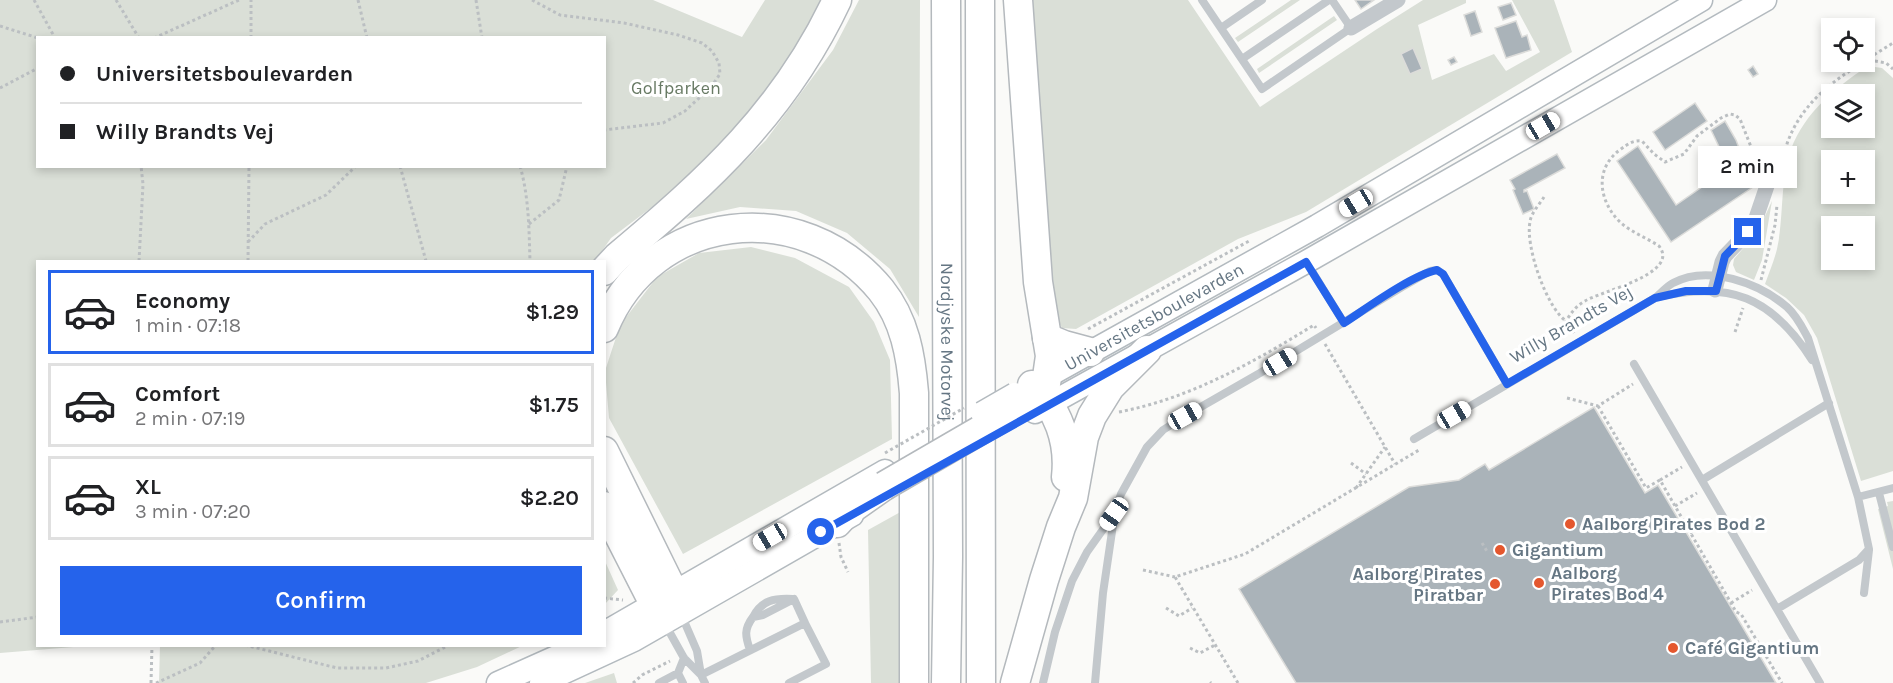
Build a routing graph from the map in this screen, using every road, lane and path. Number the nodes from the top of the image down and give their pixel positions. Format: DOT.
graph roads {
  1 [pos="34,0"];
  2 [pos="116,0"];
  3 [pos="239,0"];
  4 [pos="251,0"];
  5 [pos="358,0"];
  6 [pos="476,0"];
  7 [pos="532,0"];
  8 [pos="837,0"];
  9 [pos="946,0"];
  10 [pos="980,0"];
  11 [pos="1018,0"];
  12 [pos="1202,0"];
  13 [pos="1262,0"];
  14 [pos="1330,0"];
  15 [pos="1398,0"];
  16 [pos="1701,0"];
  17 [pos="1765,0"];
  18 [pos="0,26"];
  19 [pos="1221,28"];
  20 [pos="1351,28"];
  21 [pos="54,36"];
  22 [pos="138,36"];
  23 [pos="158,36"];
  24 [pos="251,36"];
  25 [pos="367,36"];
  26 [pos="482,36"];
  27 [pos="36,37"];
  28 [pos="1893,43"];
  29 [pos="1875,55"];
  30 [pos="1242,59"];
  31 [pos="1875,62"];
  32 [pos="1893,69"];
  33 [pos="36,70"];
  34 [pos="1847,72"];
  35 [pos="0,88"];
  36 [pos="606,130"];
  37 [pos="141,168"];
  38 [pos="249,168"];
  39 [pos="354,168"];
  40 [pos="401,168"];
  41 [pos="520,168"];
  42 [pos="567,168"];
  43 [pos="1776,174"];
  44 [pos="1544,197"];
  45 [pos="1778,203"];
  46 [pos="529,224"];
  47 [pos="248,242"];
  48 [pos="139,260"];
  49 [pos="248,260"];
  50 [pos="426,260"];
  51 [pos="530,260"];
  52 [pos="1306,262"];
  53 [pos="606,269"];
  54 [pos="1717,284"];
  55 [pos="1758,288"];
  56 [pos="1655,298"];
  57 [pos="1752,302"];
  58 [pos="1737,306"];
  59 [pos="1743,308"];
  60 [pos="1566,321"];
  61 [pos="606,323"];
  62 [pos="1344,323"];
  63 [pos="1735,332"];
  64 [pos="1047,338"];
  65 [pos="1580,341"];
  66 [pos="1147,350"];
  67 [pos="1090,352"];
  68 [pos="1634,364"];
  69 [pos="1818,369"];
  70 [pos="1507,384"];
  71 [pos="1632,385"];
  72 [pos="1031,397"];
  73 [pos="1568,398"];
  74 [pos="1829,403"];
  75 [pos="1598,406"];
  76 [pos="965,407"];
  77 [pos="1414,439"];
  78 [pos="1426,446"];
  79 [pos="1385,447"];
  80 [pos="606,456"];
  81 [pos="1351,463"];
  82 [pos="1678,469"];
  83 [pos="1366,474"];
  84 [pos="885,477"];
  85 [pos="1660,480"];
  86 [pos="1702,480"];
  87 [pos="1893,488"];
  88 [pos="1355,490"];
  89 [pos="1879,493"];
  90 [pos="1695,495"];
  91 [pos="1858,497"];
  92 [pos="1675,506"];
  93 [pos="606,509"];
  94 [pos="1114,514"];
  95 [pos="1711,521"];
  96 [pos="837,523"];
  97 [pos="1061,527"];
  98 [pos="1690,533"];
  99 [pos="1482,543"];
  100 [pos="1893,547"];
  101 [pos="1869,549"];
  102 [pos="1488,553"];
  103 [pos="1143,570"];
  104 [pos="848,572"];
  105 [pos="1175,577"];
  106 [pos="1752,590"];
  107 [pos="1864,593"];
  108 [pos="1731,603"];
  109 [pos="668,608"];
  110 [pos="1166,608"];
  111 [pos="1192,608"];
  112 [pos="1777,609"];
  113 [pos="36,617"];
  114 [pos="0,622"];
  115 [pos="805,623"];
  116 [pos="606,632"];
  117 [pos="1215,645"];
  118 [pos="152,647"];
  119 [pos="214,647"];
  120 [pos="253,647"];
  121 [pos="445,647"];
  122 [pos="579,647"];
  123 [pos="1190,648"];
  124 [pos="750,650"];
  125 [pos="684,658"];
  126 [pos="678,673"];
  127 [pos="700,675"];
  128 [pos="1236,682"];
  129 [pos="151,683"];
  130 [pos="156,683"];
  131 [pos="498,683"];
  132 [pos="542,683"];
  133 [pos="633,683"];
  134 [pos="659,683"];
  135 [pos="683,683"];
  136 [pos="705,683"];
  137 [pos="789,683"];
  138 [pos="915,683"];
  139 [pos="946,683"];
  140 [pos="981,683"];
  141 [pos="1015,683"];
  142 [pos="1043,683"];
  143 [pos="1095,683"];
  144 [pos="1782,683"];
  145 [pos="1820,683"];
  1 -- 21 [label="path"];
  2 -- 22 [label="path"];
  3 -- 23 [label="path"];
  4 -- 24 [label="path"];
  5 -- 25 [label="path"];
  6 -- 26 [label="path"];
  7 -- 36 [label="path"];
  8 -- 53 [label="highway"];
  9 -- 139 [label="highway, Nordjyske Motorvej"];
  10 -- 140 [label="highway, Nordjyske Motorvej"];
  11 -- 64 [label="highway"];
  12 -- 19 [label="lane"];
  13 -- 19 [label="lane"];
  14 -- 20 [label="lane"];
  14 -- 30 [label="lane"];
  15 -- 20 [label="street"];
  16 -- 67 [label="main road, Universitetsboulevarden"];
  17 -- 52 [label="main road, Universitetsboulevarden"];
  18 -- 27 [label="path"];
  19 -- 30 [label="lane"];
  20 -- 30 [label="lane"];
  28 -- 29 [label="path"];
  31 -- 32 [label="path"];
  33 -- 35 [label="path"];
  34 -- 43 [label="path"];
  37 -- 48 [label="path"];
  38 -- 47 [label="path"];
  39 -- 47 [label="path"];
  40 -- 50 [label="path"];
  41 -- 46 [label="path"];
  42 -- 46 [label="path"];
  43 -- 54 [label="street"];
  43 -- 60 [label="path"];
  44 -- 60 [label="path"];
  45 -- 55 [label="path"];
  46 -- 51 [label="path"];
  47 -- 49 [label="path"];
  52 -- 62 [label="lane"];
  52 -- 66 [label="main road, Universitetsboulevarden"];
  54 -- 55 [label="lane, Willy Brandts Vej"];
  54 -- 56 [label="lane, Willy Brandts Vej"];
  54 -- 56 [label="lane, Willy Brandts Vej"];
  54 -- 57 [label="lane, Willy Brandts Vej"];
  55 -- 69 [label="lane, Willy Brandts Vej"];
  56 -- 65 [label="lane, Willy Brandts Vej"];
  57 -- 59 [label="path"];
  57 -- 69 [label="lane, Willy Brandts Vej"];
  58 -- 59 [label="path"];
  59 -- 63 [label="path"];
  60 -- 65 [label="path"];
  61 -- 138 [label="highway"];
  62 -- 70 [label="lane, Willy Brandts Vej"];
  62 -- 94 [label="lane, Willy Brandts Vej"];
  64 -- 67 [label="highway"];
  64 -- 72 [label="highway"];
  65 -- 70 [label="lane, Willy Brandts Vej"];
  66 -- 72 [label="main road, Universitetsboulevarden"];
  66 -- 97 [label="highway"];
  67 -- 72 [label="main road, Universitetsboulevarden"];
  68 -- 86 [label="lane"];
  69 -- 74 [label="lane, Willy Brandts Vej"];
  70 -- 77 [label="lane, Willy Brandts Vej"];
  71 -- 75 [label="path"];
  72 -- 84 [label="highway, bridge"];
  72 -- 97 [label="highway"];
  73 -- 75 [label="path"];
  74 -- 86 [label="lane"];
  74 -- 91 [label="lane, Willy Brandts Vej"];
  75 -- 85 [label="path"];
  76 -- 84 [label="path, bridge"];
  78 -- 88 [label="path"];
  79 -- 83 [label="path"];
  80 -- 109 [label="highway"];
  81 -- 83 [label="path"];
  82 -- 85 [label="path"];
  83 -- 88 [label="path"];
  84 -- 96 [label="highway"];
  84 -- 109 [label="main road"];
  85 -- 92 [label="path"];
  86 -- 112 [label="lane"];
  87 -- 89 [label="lane"];
  88 -- 105 [label="path"];
  89 -- 91 [label="lane"];
  89 -- 100 [label="lane"];
  90 -- 92 [label="path"];
  91 -- 101 [label="lane, Willy Brandts Vej"];
  92 -- 98 [label="path"];
  93 -- 109 [label="highway"];
  94 -- 142 [label="lane, Willy Brandts Vej"];
  94 -- 143 [label="lane, Willy Brandts Vej"];
  95 -- 98 [label="path"];
  96 -- 104 [label="path"];
  96 -- 109 [label="main road"];
  97 -- 141 [label="highway"];
  98 -- 108 [label="path"];
  99 -- 102 [label="path"];
  101 -- 107 [label="lane, Willy Brandts Vej"];
  101 -- 112 [label="lane"];
  103 -- 105 [label="path"];
  105 -- 111 [label="path"];
  106 -- 108 [label="path"];
  108 -- 144 [label="path"];
  109 -- 116 [label="main road"];
  109 -- 125 [label="lane"];
  109 -- 127 [label="lane"];
  109 -- 132 [label="main road"];
  110 -- 111 [label="path"];
  111 -- 117 [label="path"];
  112 -- 145 [label="lane"];
  113 -- 114 [label="path"];
  115 -- 124 [label="lane"];
  115 -- 124 [label="lane"];
  115 -- 137 [label="lane"];
  117 -- 123 [label="path"];
  117 -- 128 [label="path"];
  118 -- 129 [label="path"];
  119 -- 130 [label="path"];
  120 -- 121 [label="path"];
  122 -- 131 [label="main road"];
  124 -- 127 [label="lane"];
  125 -- 126 [label="lane"];
  125 -- 127 [label="lane"];
  125 -- 133 [label="path"];
  126 -- 134 [label="lane"];
  126 -- 135 [label="lane"];
  127 -- 136 [label="lane"];
}
